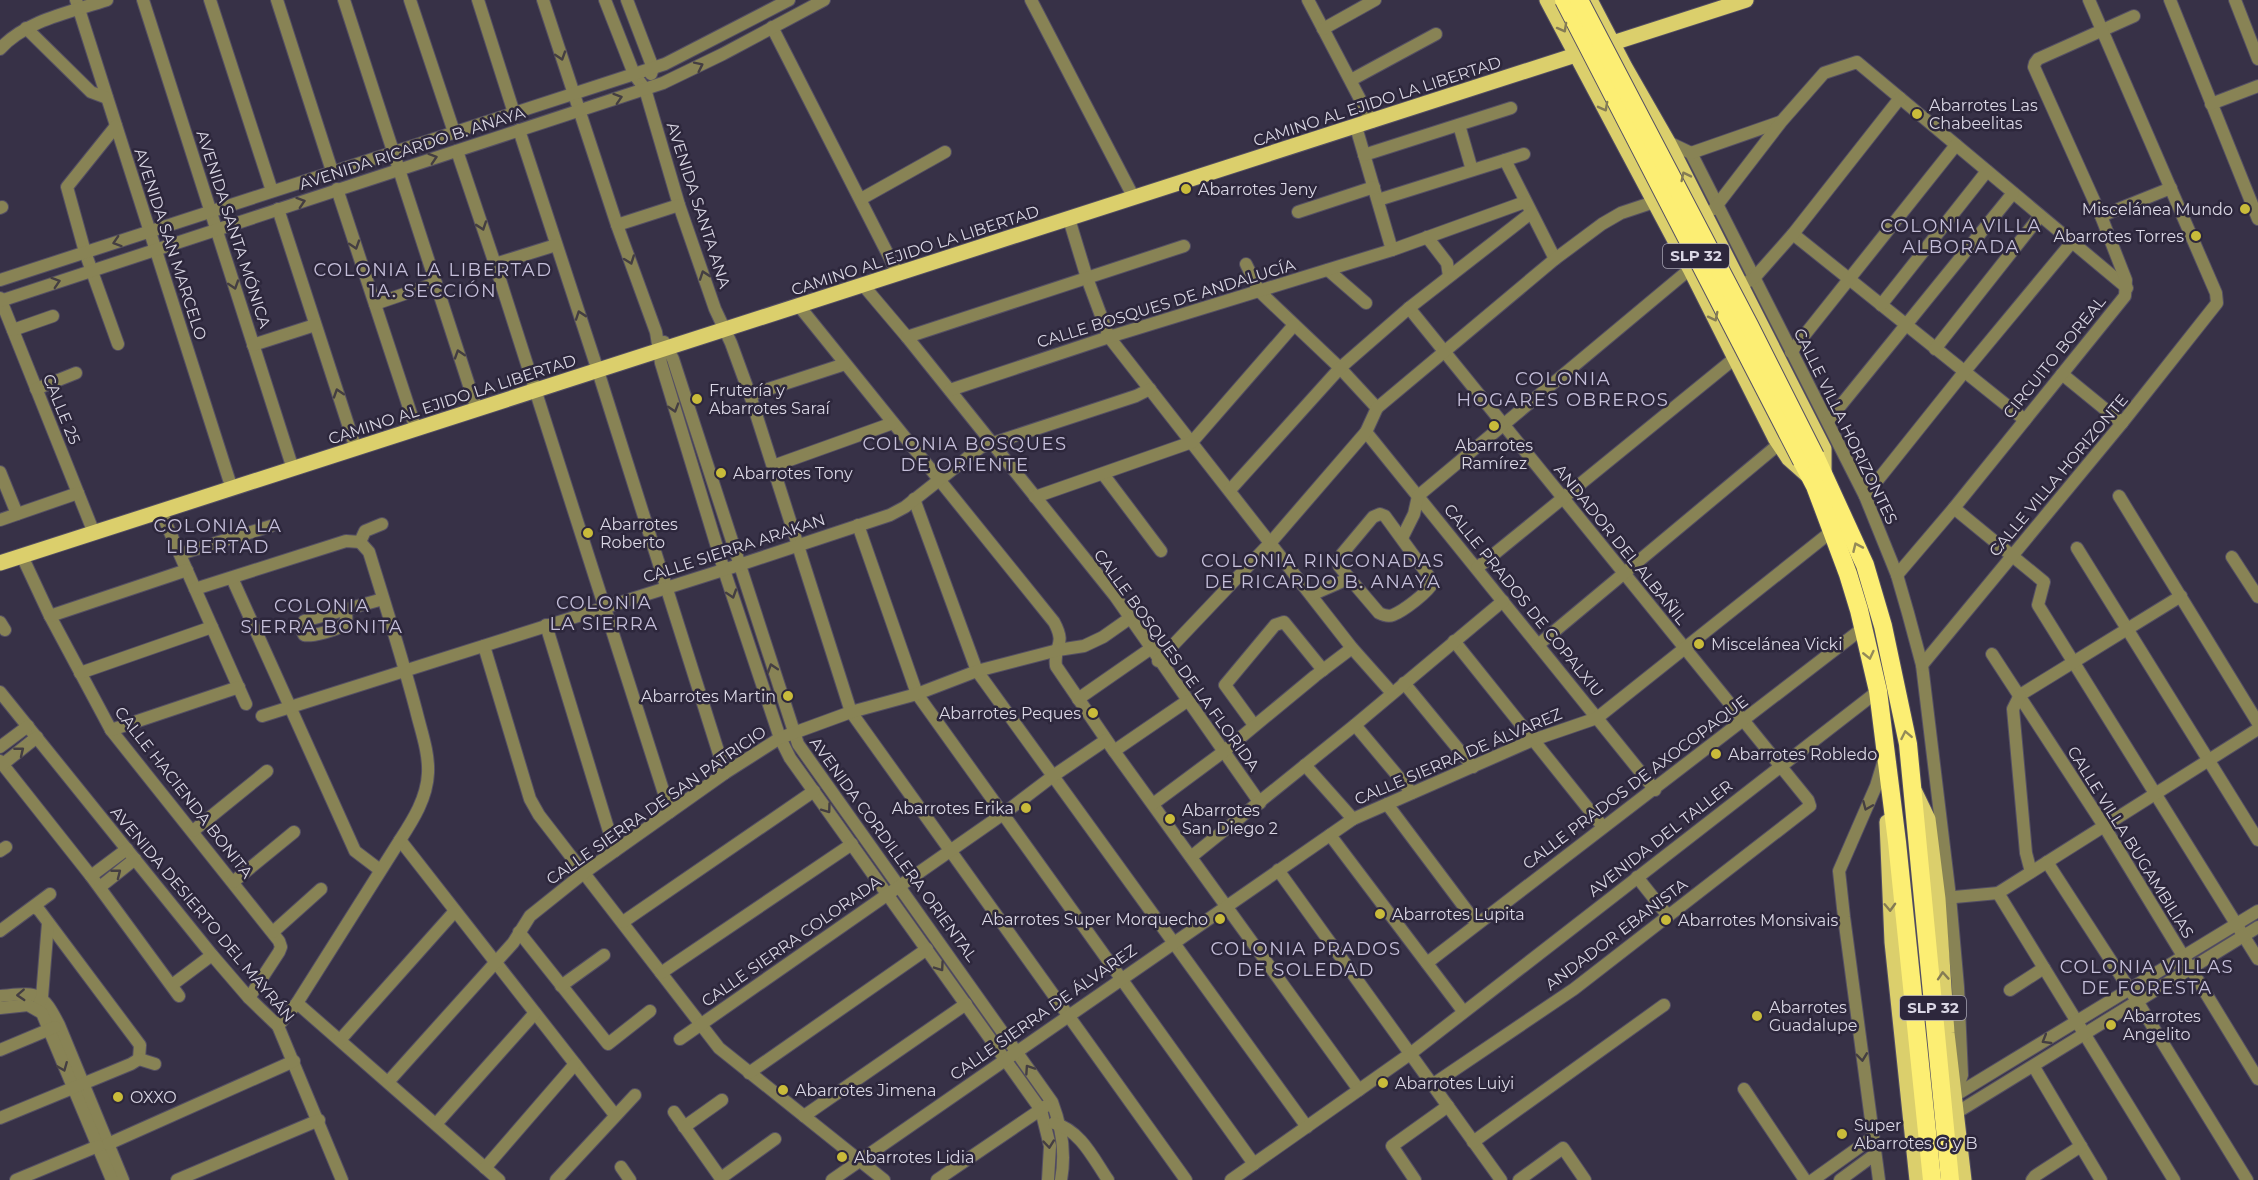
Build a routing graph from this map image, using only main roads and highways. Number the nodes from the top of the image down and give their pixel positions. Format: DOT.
graph roads {
  1 [pos="1547,0"];
  2 [pos="1564,0"];
  3 [pos="1579,0"];
  4 [pos="1590,0"];
  5 [pos="1746,0"];
  6 [pos="1596,49"];
  7 [pos="1818,476"];
  8 [pos="0,563"];
  9 [pos="1890,786"];
  10 [pos="1913,790"];
  11 [pos="1933,1007"];
  12 [pos="1947,1033"];
  13 [pos="1917,1180"];
  14 [pos="1932,1180"];
  15 [pos="1950,1180"];
  16 [pos="1964,1180"];
  1 -- 6 [label="main road, one-way"];
  2 -- 6 [label="highway, SLP 32, bridge"];
  3 -- 6 [label="highway, SLP 32, bridge"];
  4 -- 6 [label="main road"];
  5 -- 6 [label="main road, CAMINO AL EJIDO LA LIBERTAD"];
  6 -- 7 [label="highway, SLP 32, bridge"];
  6 -- 7 [label="main road, one-way"];
  7 -- 6 [label="main road, one-way"];
  6 -- 8 [label="main road, CAMINO AL EJIDO LA LIBERTAD"];
  7 -- 9 [label="highway, SLP 32, one-way"];
  10 -- 7 [label="highway, SLP 32, one-way"];
  9 -- 13 [label="main road, one-way"];
  9 -- 14 [label="highway, SLP 32"];
  10 -- 11 [label="highway, SLP 32"];
  12 -- 10 [label="main road, one-way"];
  11 -- 12 [label="highway"];
  11 -- 15 [label="highway, SLP 32"];
  12 -- 16 [label="main road"];
}
